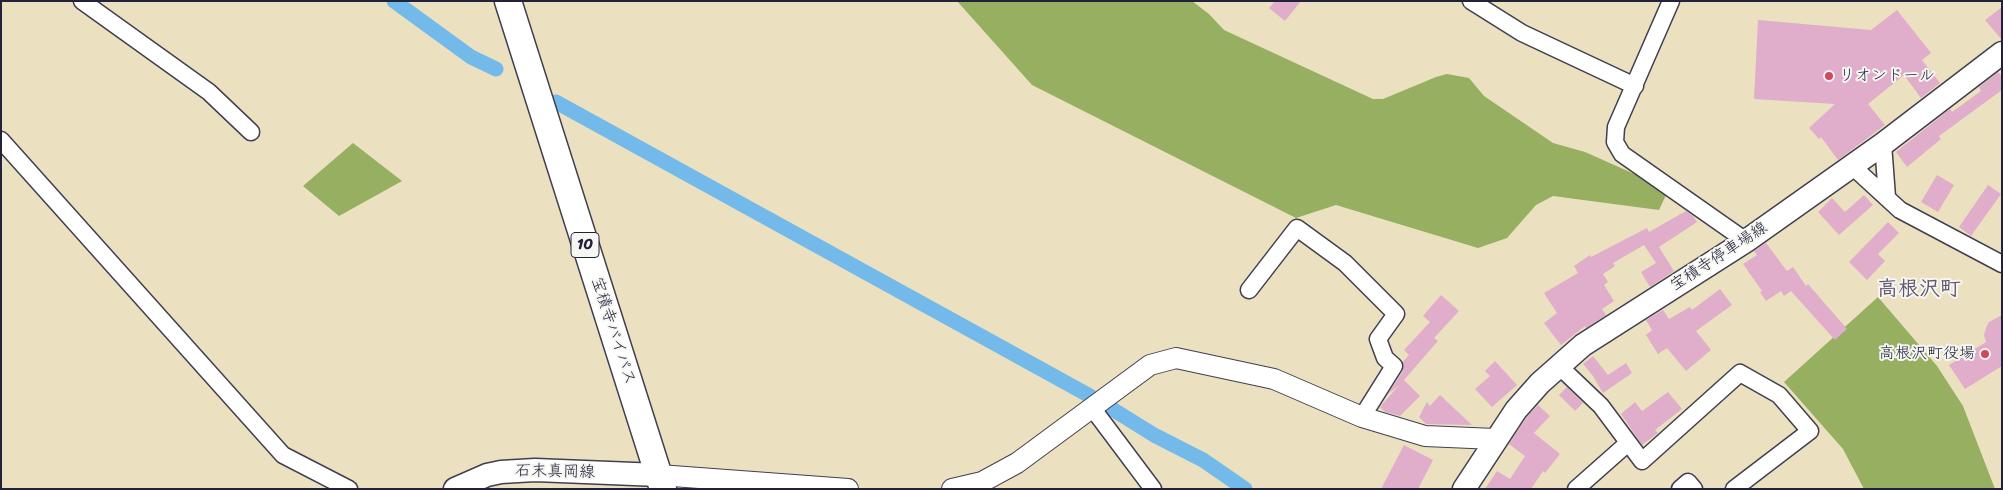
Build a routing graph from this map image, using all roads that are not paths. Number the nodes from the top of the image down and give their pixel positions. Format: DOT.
graph roads {
  1 [pos="82,1"];
  2 [pos="492,1"];
  3 [pos="508,1"];
  4 [pos="1470,1"];
  5 [pos="1671,1"];
  6 [pos="2002,53"];
  7 [pos="1635,86"];
  8 [pos="251,132"];
  9 [pos="1,140"];
  10 [pos="1883,144"];
  11 [pos="1851,165"];
  12 [pos="1887,197"];
  13 [pos="1746,241"];
  14 [pos="2002,264"];
  15 [pos="1249,290"];
  16 [pos="1559,366"];
  17 [pos="1093,408"];
  18 [pos="1362,417"];
  19 [pos="1495,439"];
  20 [pos="1628,444"];
  21 [pos="652,482"];
  22 [pos="349,489"];
  23 [pos="455,489"];
  24 [pos="848,489"];
  25 [pos="952,489"];
  26 [pos="1153,489"];
  27 [pos="1464,489"];
  28 [pos="1576,489"];
  29 [pos="1680,489"];
  30 [pos="1694,489"];
  31 [pos="1734,489"];
  1 -- 8 [label="street"];
  2 -- 21 [label="main road, 宝積寺バイパス / 10"];
  3 -- 21 [label="main road, 宝積寺バイパス / 10"];
  4 -- 7 [label="street"];
  5 -- 7 [label="street"];
  6 -- 10 [label="main road, 宝積寺停車場線"];
  7 -- 13 [label="street"];
  9 -- 22 [label="street"];
  10 -- 11 [label="main road, 宝積寺停車場線"];
  10 -- 12 [label="street"];
  11 -- 12 [label="street"];
  11 -- 13 [label="main road, 宝積寺停車場線"];
  12 -- 14 [label="street"];
  13 -- 16 [label="main road, 宝積寺停車場線"];
  15 -- 18 [label="street"];
  16 -- 19 [label="main road, 宝積寺停車場線"];
  16 -- 20 [label="street"];
  17 -- 18 [label="street"];
  17 -- 25 [label="street"];
  17 -- 26 [label="street"];
  18 -- 19 [label="street"];
  19 -- 27 [label="main road, 宝積寺停車場線"];
  20 -- 28 [label="street"];
  20 -- 31 [label="street"];
  21 -- 23 [label="main road, 石末真岡線"];
  21 -- 24 [label="street"];
  29 -- 30 [label="street"];
}
